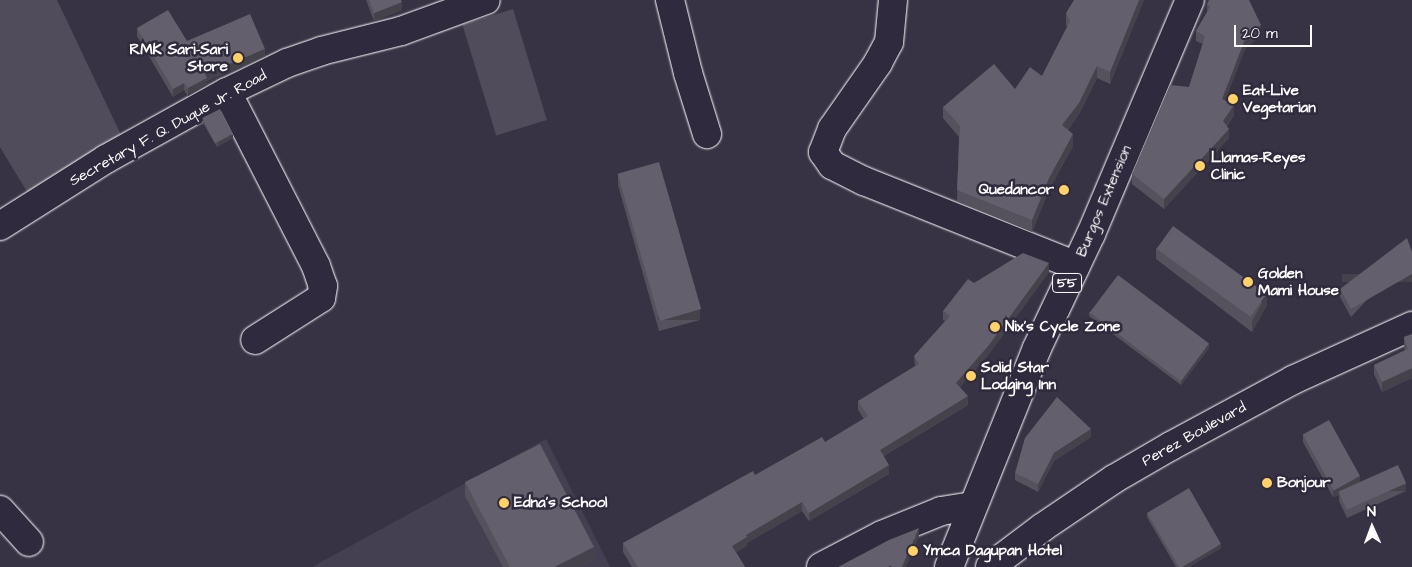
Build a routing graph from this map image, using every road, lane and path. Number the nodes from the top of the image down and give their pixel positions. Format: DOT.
graph roads {
  1 [pos="486,0"];
  2 [pos="670,0"];
  3 [pos="893,0"];
  4 [pos="1190,0"];
  5 [pos="227,92"];
  6 [pos="707,134"];
  7 [pos="0,226"];
  8 [pos="1076,266"];
  9 [pos="1412,326"];
  10 [pos="255,340"];
  11 [pos="973,506"];
  12 [pos="0,510"];
  13 [pos="29,542"];
  14 [pos="821,567"];
  15 [pos="949,567"];
  16 [pos="990,567"];
  1 -- 5 [label="street, Secretary F. Q. Duque Jr. Road"];
  2 -- 6 [label="street"];
  3 -- 8 [label="street"];
  4 -- 8 [label="street, Burgos Extension / 55"];
  5 -- 7 [label="street, Secretary F. Q. Duque Jr. Road"];
  5 -- 10 [label="street"];
  8 -- 11 [label="street, Burgos Extension / 55"];
  9 -- 16 [label="street, Perez Boulevard"];
  11 -- 14 [label="street"];
  11 -- 15 [label="street, Burgos Extension / 55"];
  12 -- 13 [label="street"];
}
